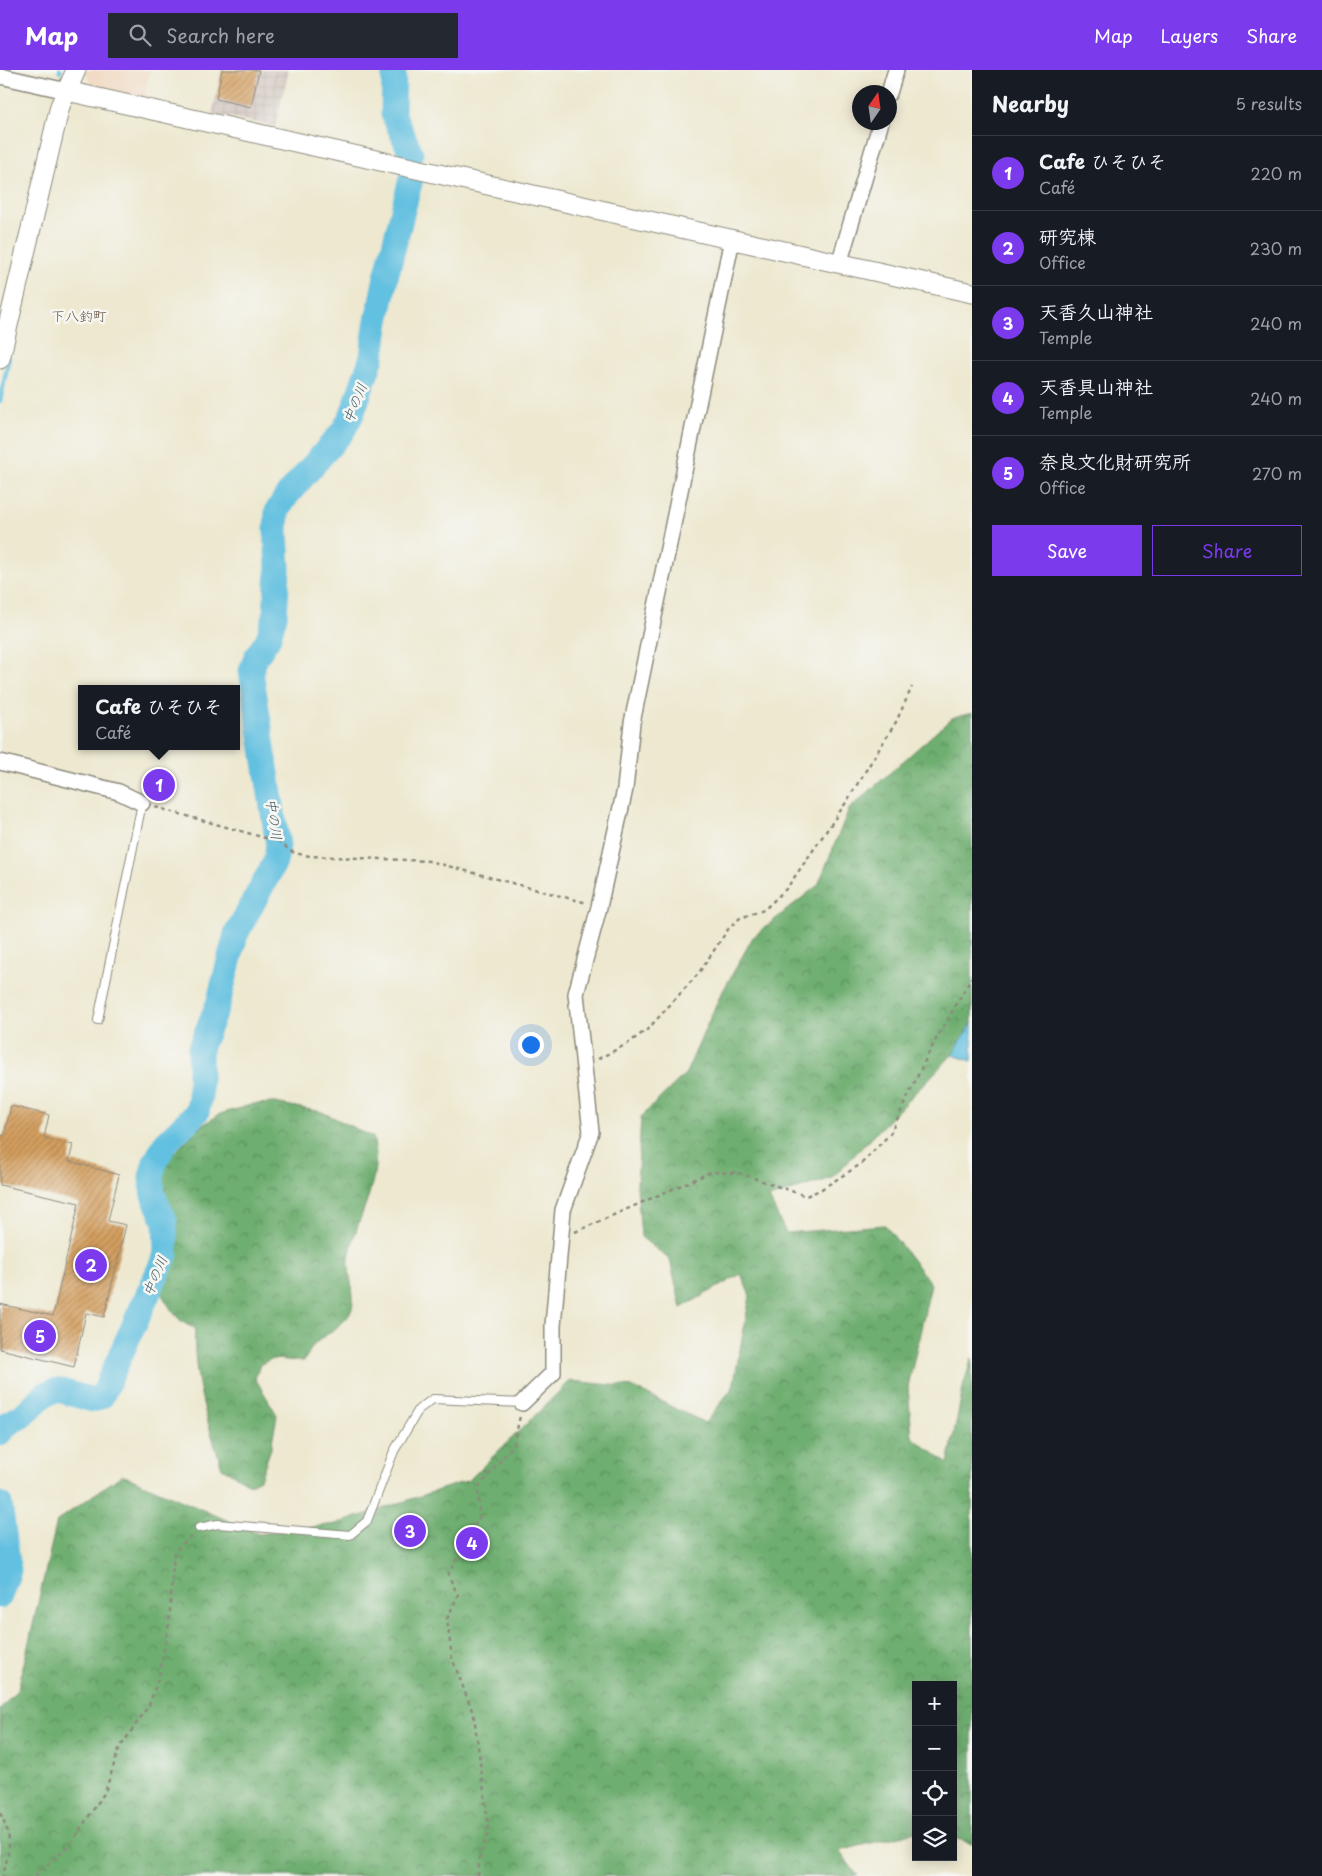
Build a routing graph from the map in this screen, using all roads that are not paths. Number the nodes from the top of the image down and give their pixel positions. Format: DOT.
graph roads {
  1 [pos="76,70"];
  2 [pos="896,70"];
  3 [pos="0,76"];
  4 [pos="892,85"];
  5 [pos="67,91"];
  6 [pos="879,130"];
  7 [pos="732,239"];
  8 [pos="839,264"];
  9 [pos="972,293"];
  10 [pos="0,359"];
  11 [pos="0,762"];
  12 [pos="142,803"];
  13 [pos="98,1020"];
  14 [pos="522,1403"];
  15 [pos="199,1528"];
  1 -- 5 [label="street"];
  2 -- 4 [label="street"];
  3 -- 5 [label="street"];
  5 -- 7 [label="street"];
  5 -- 10 [label="street"];
  6 -- 8 [label="street"];
  7 -- 8 [label="street"];
  7 -- 14 [label="street"];
  8 -- 9 [label="street"];
  11 -- 12 [label="street"];
  12 -- 13 [label="lane"];
  14 -- 15 [label="lane"];
}
